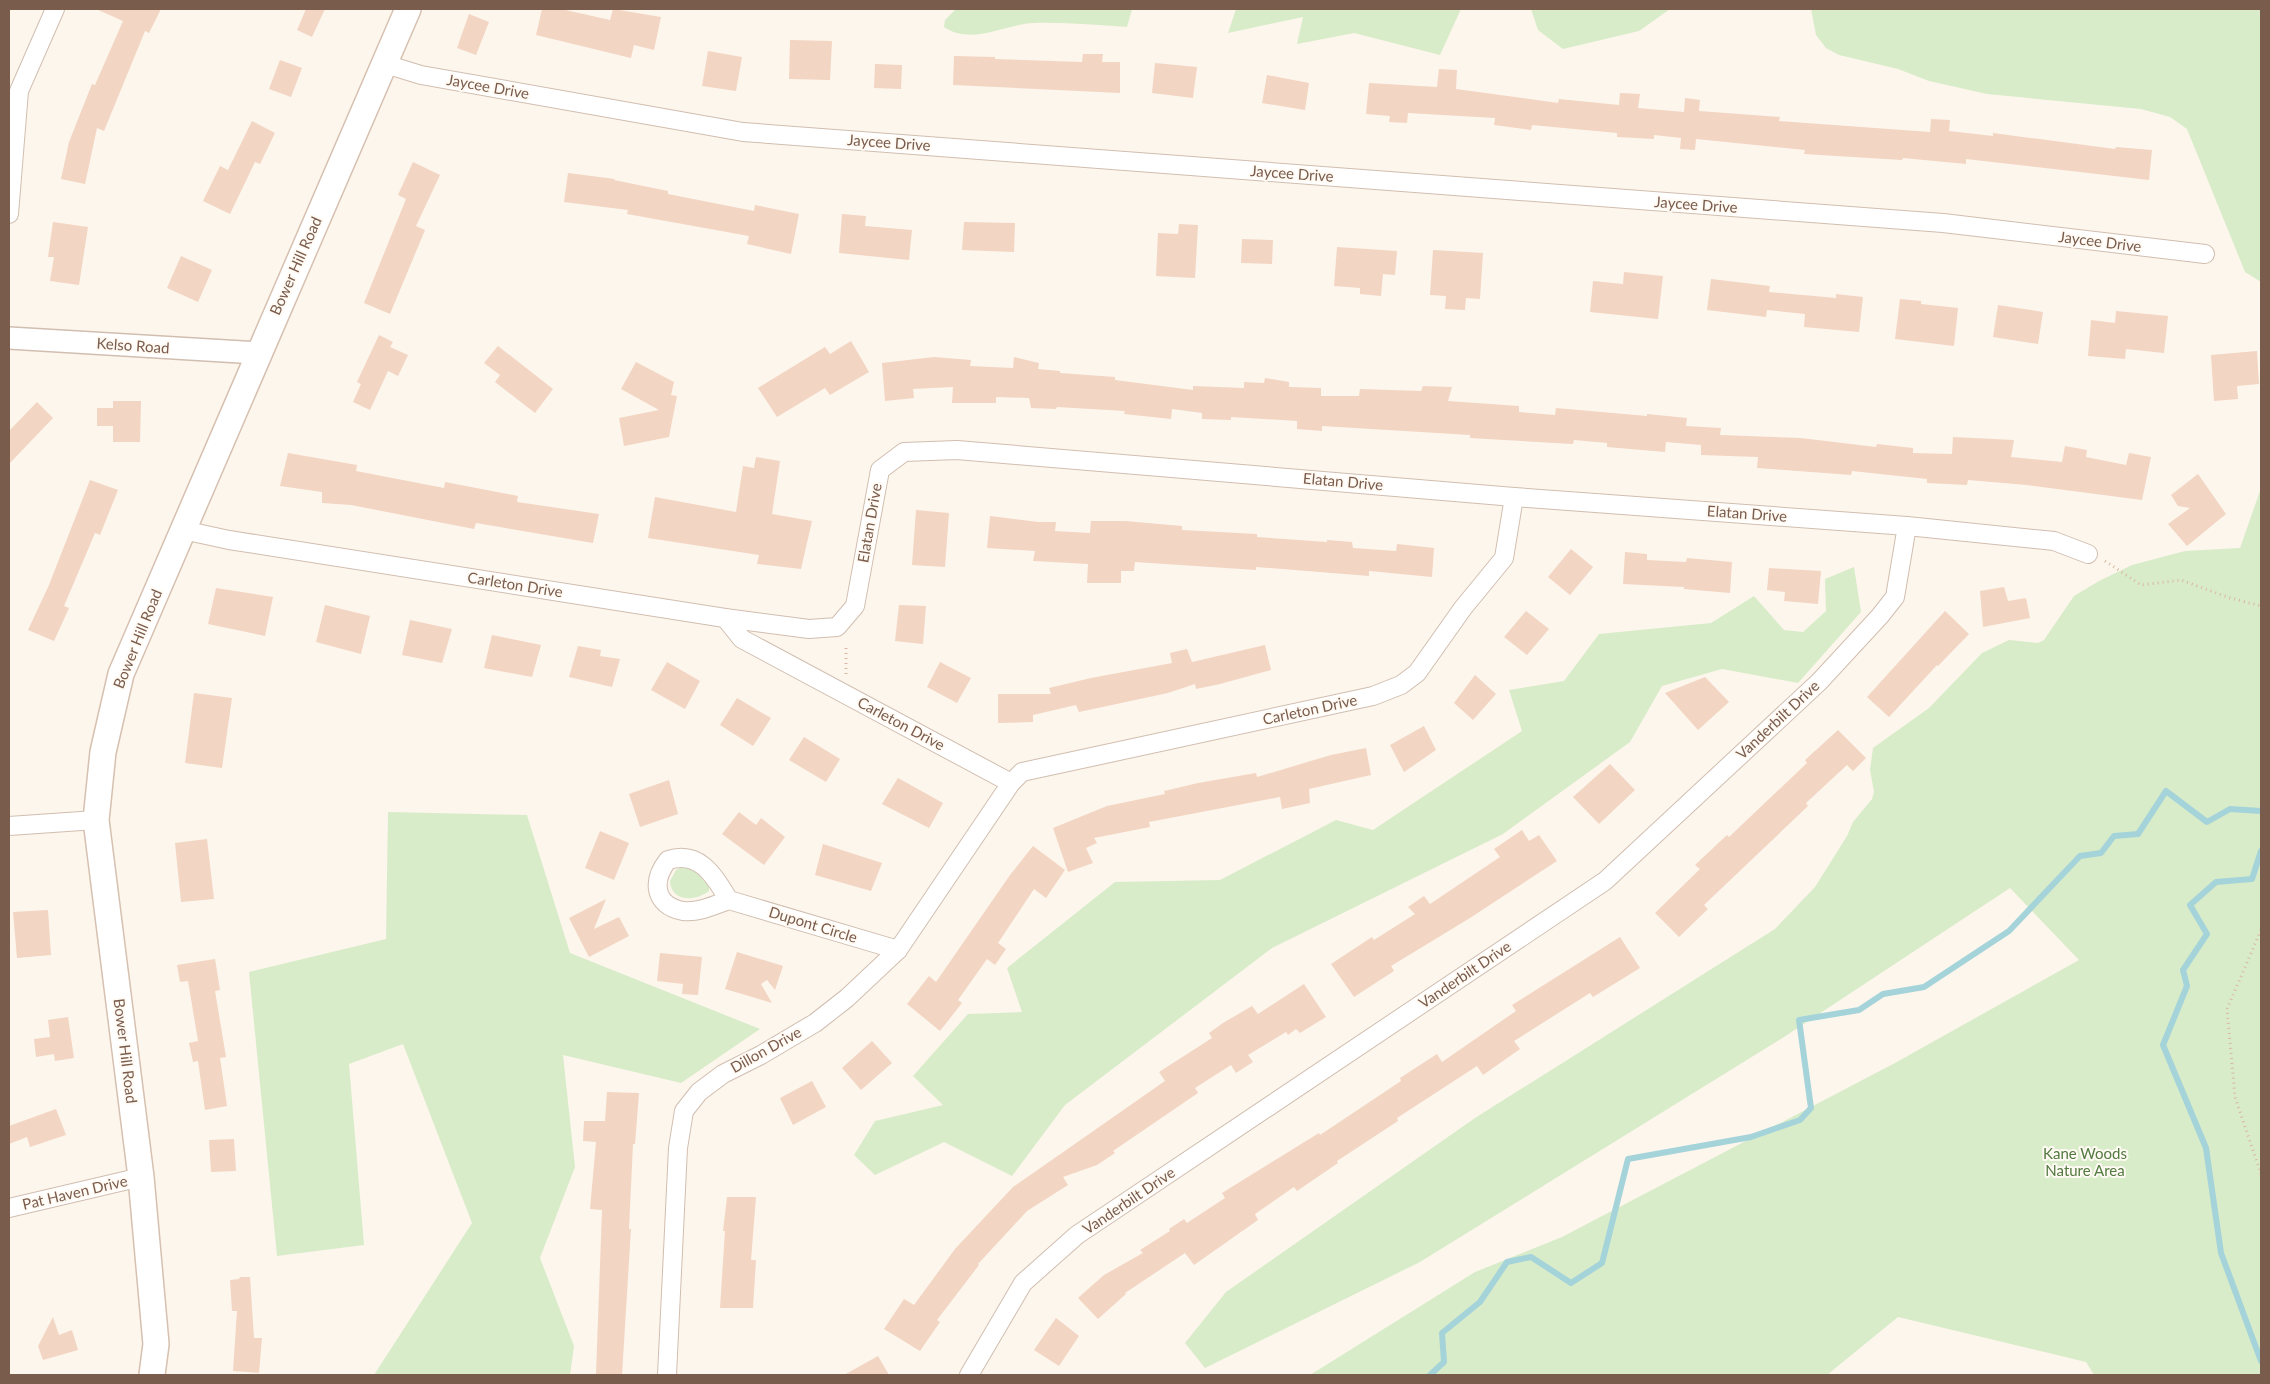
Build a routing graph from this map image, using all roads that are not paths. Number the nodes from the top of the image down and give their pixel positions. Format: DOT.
graph roads {
  1 [pos="55,9"];
  2 [pos="408,9"];
  3 [pos="385,64"];
  4 [pos="14,89"];
  5 [pos="9,214"];
  6 [pos="2205,254"];
  7 [pos="9,338"];
  8 [pos="258,353"];
  9 [pos="1514,496"];
  10 [pos="1907,526"];
  11 [pos="183,530"];
  12 [pos="2088,554"];
  13 [pos="725,618"];
  14 [pos="1011,783"];
  15 [pos="96,820"];
  16 [pos="9,826"];
  17 [pos="729,900"];
  18 [pos="898,950"];
  19 [pos="140,1177"];
  20 [pos="9,1208"];
  21 [pos="152,1375"];
  22 [pos="667,1375"];
  23 [pos="969,1375"];
  1 -- 4 [label="street"];
  2 -- 3 [label="main road, Bower Hill Road"];
  3 -- 6 [label="street, Jaycee Drive"];
  3 -- 8 [label="main road, Bower Hill Road"];
  4 -- 5 [label="street"];
  7 -- 8 [label="street, Kelso Road"];
  8 -- 11 [label="main road, Bower Hill Road"];
  9 -- 10 [label="street, Elatan Drive"];
  9 -- 13 [label="street, Elatan Drive"];
  9 -- 14 [label="street, Carleton Drive"];
  10 -- 12 [label="street, Elatan Drive"];
  10 -- 23 [label="street, Vanderbilt Drive"];
  11 -- 13 [label="street, Carleton Drive"];
  11 -- 15 [label="main road, Bower Hill Road"];
  13 -- 14 [label="street, Carleton Drive"];
  14 -- 18 [label="street, Dillon Drive"];
  15 -- 16 [label="street"];
  15 -- 19 [label="main road, Bower Hill Road"];
  17 -- 18 [label="street, Dupont Circle"];
  18 -- 22 [label="street, Dillon Drive"];
  19 -- 20 [label="street, Pat Haven Drive"];
  19 -- 21 [label="main road, Bower Hill Road"];
}
